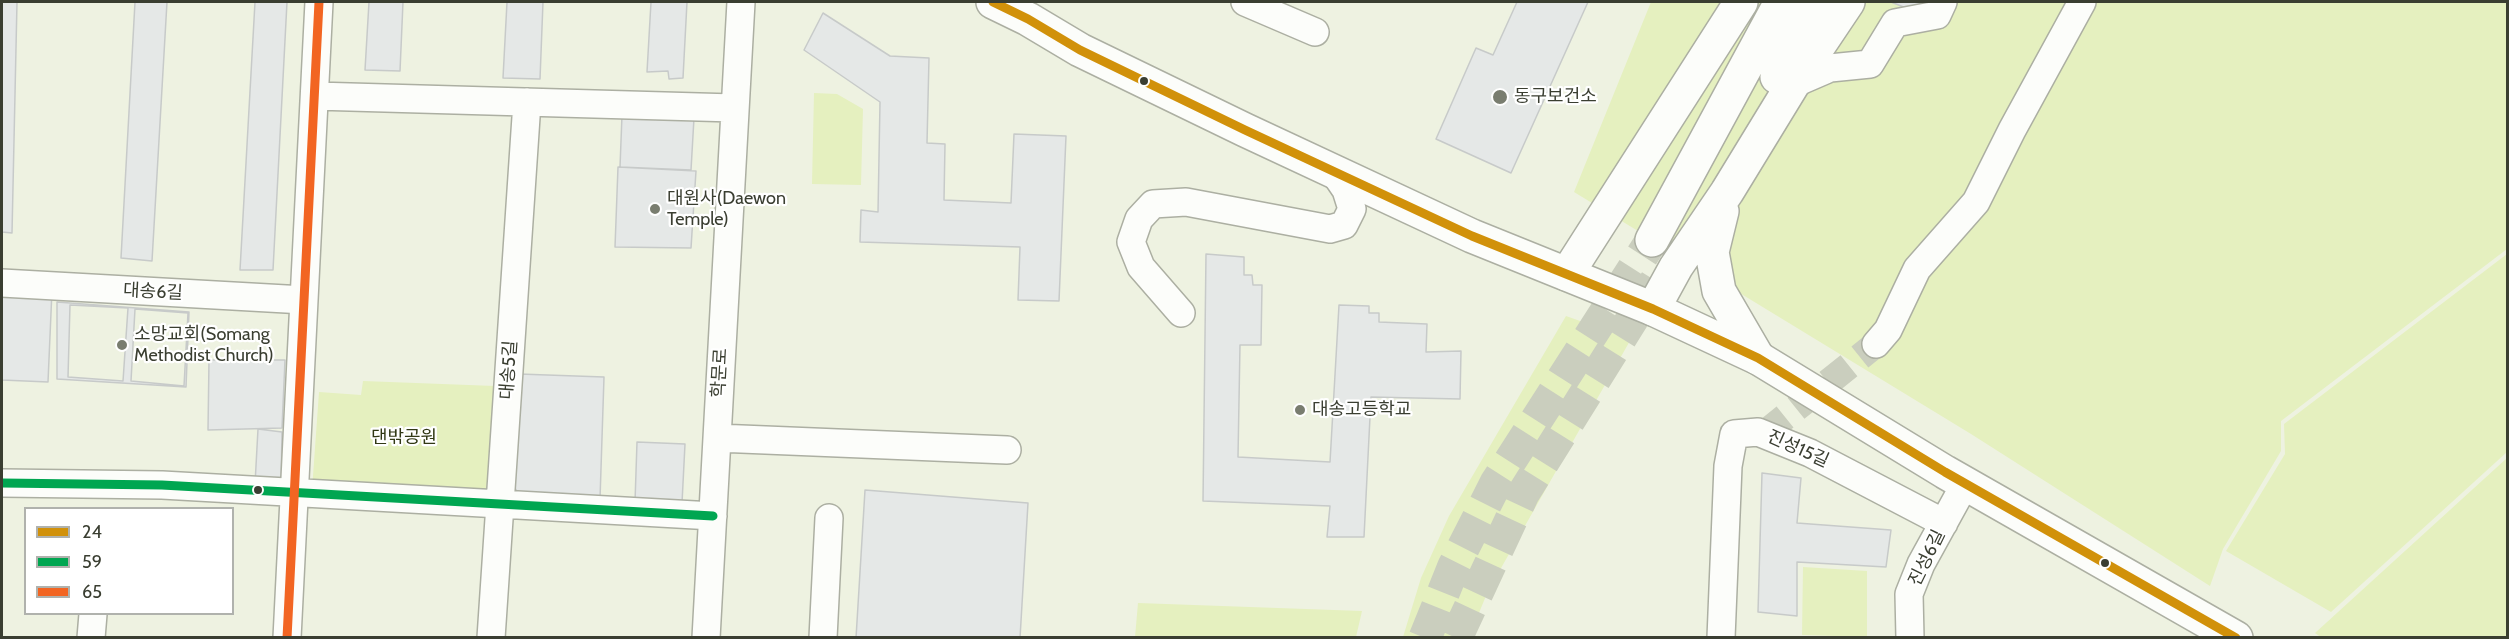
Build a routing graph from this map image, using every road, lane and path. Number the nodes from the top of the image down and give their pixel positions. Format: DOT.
graph roads {
  1 [pos="319,2"];
  2 [pos="741,2"];
  3 [pos="993,2"];
  4 [pos="1245,2"];
  5 [pos="1741,2"];
  6 [pos="1781,2"];
  7 [pos="1814,2"];
  8 [pos="1848,2"];
  9 [pos="1943,2"];
  10 [pos="2082,2"];
  11 [pos="1315,32"];
  12 [pos="1793,84"];
  13 [pos="315,96"];
  14 [pos="527,102"];
  15 [pos="734,108"];
  16 [pos="1332,171"];
  17 [pos="1727,192"];
  18 [pos="1568,274"];
  19 [pos="2,283"];
  20 [pos="304,300"];
  21 [pos="1653,309"];
  22 [pos="1181,313"];
  23 [pos="1876,344"];
  24 [pos="1758,358"];
  25 [pos="717,438"];
  26 [pos="1006,450"];
  27 [pos="2,483"];
  28 [pos="1965,484"];
  29 [pos="295,494"];
  30 [pos="101,497"];
  31 [pos="500,505"];
  32 [pos="713,516"];
  33 [pos="829,518"];
  34 [pos="1944,523"];
  35 [pos="93,615"];
  36 [pos="91,638"];
  37 [pos="287,638"];
  38 [pos="491,638"];
  39 [pos="706,638"];
  40 [pos="823,638"];
  41 [pos="1721,638"];
  42 [pos="1910,638"];
  43 [pos="2236,638"];
  1 -- 13 [label="street"];
  2 -- 15 [label="street, 학문로"];
  3 -- 16 [label="main road"];
  4 -- 11 [label="street"];
  5 -- 18 [label="main road"];
  6 -- 7 [label="main road"];
  8 -- 12 [label="main road"];
  9 -- 12 [label="street"];
  10 -- 23 [label="street"];
  12 -- 17 [label="main road"];
  13 -- 14 [label="street"];
  13 -- 20 [label="street"];
  14 -- 15 [label="street"];
  14 -- 31 [label="street, 대송5길"];
  15 -- 25 [label="street, 학문로"];
  16 -- 18 [label="main road"];
  16 -- 22 [label="street"];
  17 -- 21 [label="main road"];
  17 -- 24 [label="main road"];
  18 -- 21 [label="main road"];
  19 -- 20 [label="street, 대송6길"];
  20 -- 29 [label="street"];
  21 -- 24 [label="main road"];
  24 -- 28 [label="main road"];
  25 -- 26 [label="street"];
  25 -- 32 [label="street, 학문로"];
  27 -- 30 [label="street"];
  28 -- 34 [label="street, 진성6길"];
  28 -- 43 [label="main road"];
  29 -- 30 [label="street"];
  29 -- 31 [label="street"];
  29 -- 37 [label="street"];
  31 -- 32 [label="street"];
  31 -- 38 [label="street, 대송5길"];
  32 -- 39 [label="street, 학문로"];
  33 -- 40 [label="street"];
  34 -- 41 [label="street, 진성15길"];
  34 -- 42 [label="street, 진성6길"];
  35 -- 36 [label="street"];
}
